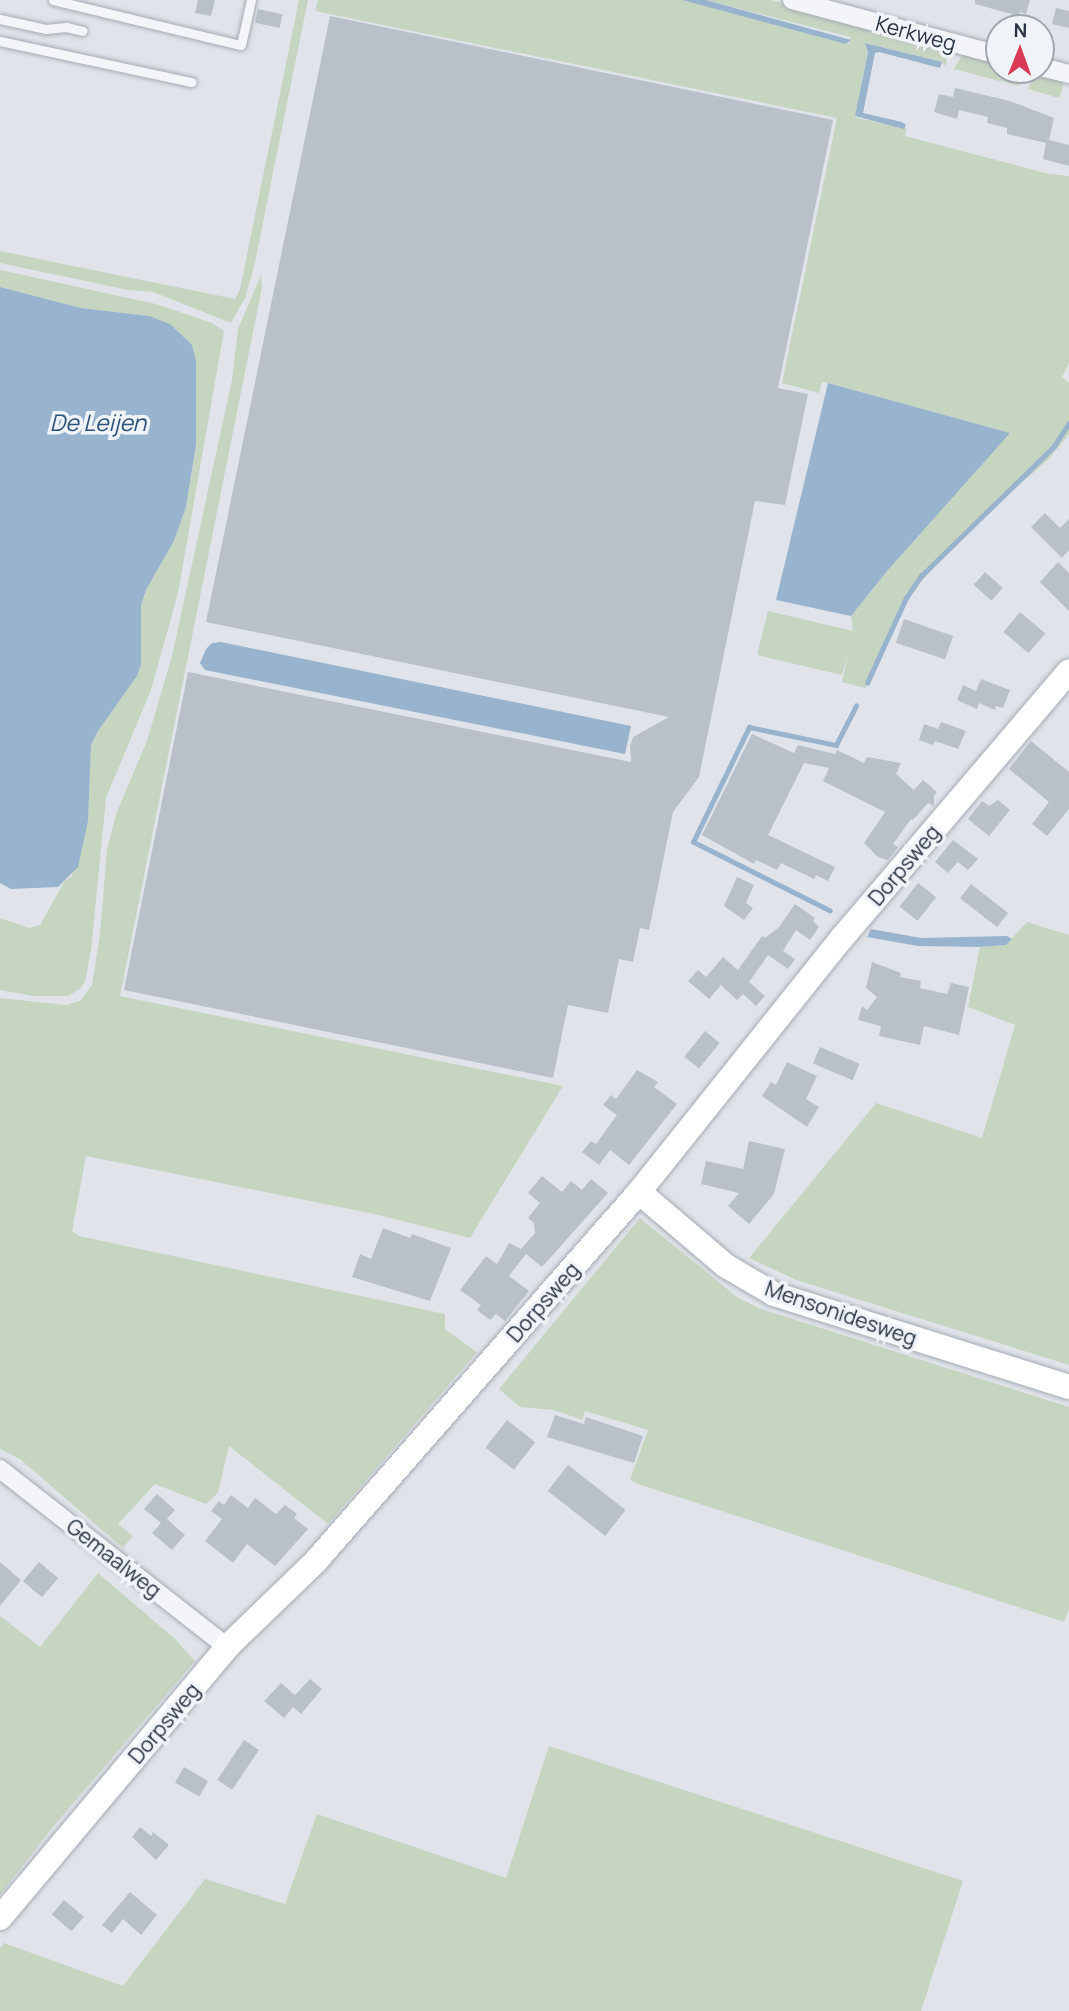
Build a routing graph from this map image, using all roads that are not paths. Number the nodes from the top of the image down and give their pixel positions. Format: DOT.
graph roads {
  1 [pos="52,0"];
  2 [pos="251,0"];
  3 [pos="792,0"];
  4 [pos="0,19"];
  5 [pos="83,31"];
  6 [pos="0,41"];
  7 [pos="985,51"];
  8 [pos="192,82"];
  9 [pos="1069,671"];
  10 [pos="639,1192"];
  11 [pos="1069,1387"];
  12 [pos="0,1469"];
  13 [pos="227,1647"];
  14 [pos="0,1918"];
  1 -- 2 [label="lane"];
  3 -- 7 [label="street, Kerkweg"];
  4 -- 5 [label="lane"];
  6 -- 8 [label="lane"];
  9 -- 10 [label="street, Dorpsweg"];
  10 -- 11 [label="street, Mensonidesweg"];
  10 -- 13 [label="street, Dorpsweg"];
  12 -- 13 [label="street, Gemaalweg"];
  13 -- 14 [label="street, Dorpsweg"];
}
